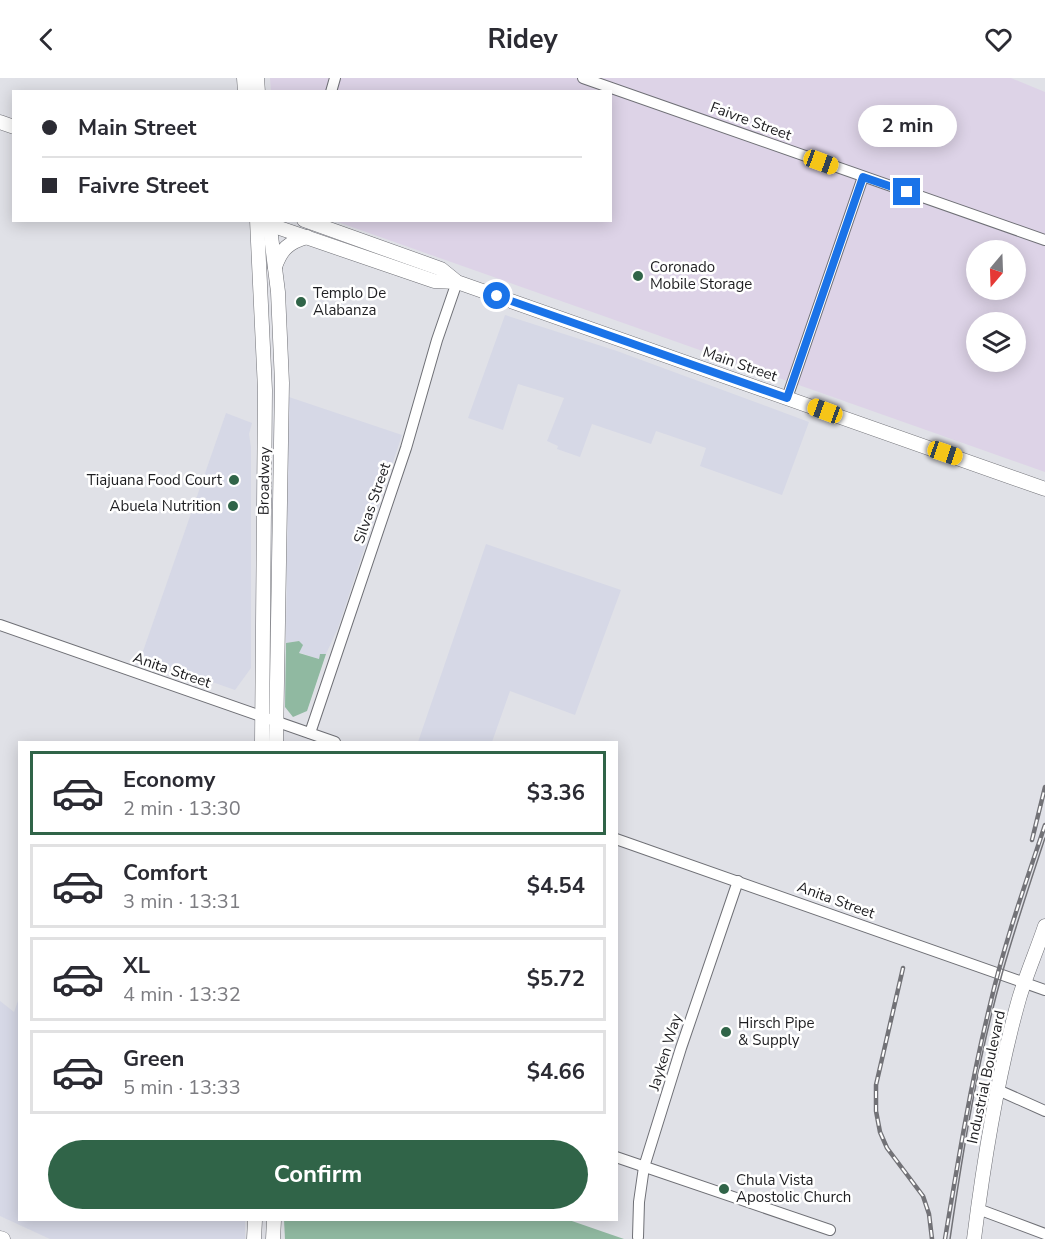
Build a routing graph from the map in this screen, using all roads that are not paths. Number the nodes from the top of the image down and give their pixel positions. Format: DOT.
graph roads {
  1 [pos="584,78"];
  2 [pos="863,177"];
  3 [pos="263,222"];
  4 [pos="310,222"];
  5 [pos="307,237"];
  6 [pos="1045,240"];
  7 [pos="274,269"];
  8 [pos="458,282"];
  9 [pos="787,398"];
  10 [pos="1045,489"];
  11 [pos="264,513"];
  12 [pos="280,515"];
  13 [pos="0,625"];
  14 [pos="262,717"];
  15 [pos="276,722"];
  16 [pos="310,733"];
  17 [pos="262,741"];
  18 [pos="276,741"];
  19 [pos="332,741"];
  20 [pos="618,840"];
  21 [pos="738,881"];
  22 [pos="1045,926"];
  23 [pos="1025,984"];
  24 [pos="1045,990"];
  25 [pos="998,1090"];
  26 [pos="1045,1111"];
  27 [pos="618,1158"];
  28 [pos="644,1167"];
  29 [pos="978,1209"];
  30 [pos="255,1221"];
  31 [pos="274,1221"];
  32 [pos="830,1230"];
  33 [pos="1045,1234"];
  34 [pos="638,1237"];
  35 [pos="254,1239"];
  36 [pos="273,1239"];
  37 [pos="974,1239"];
  1 -- 2 [label="street, Faivre Street"];
  2 -- 6 [label="street, Faivre Street"];
  2 -- 9 [label="street"];
  3 -- 5 [label="main road, Main Street"];
  3 -- 7 [label="main road, Broadway"];
  3 -- 11 [label="main road, Broadway"];
  4 -- 8 [label="main road, Main Street"];
  5 -- 7 [label="main road"];
  5 -- 8 [label="main road, Main Street"];
  7 -- 12 [label="main road, Broadway"];
  8 -- 9 [label="main road, Main Street"];
  8 -- 16 [label="street, Silvas Street"];
  9 -- 10 [label="main road, Main Street"];
  11 -- 12 [label="main road"];
  11 -- 14 [label="main road, Broadway"];
  12 -- 15 [label="main road, Broadway"];
  13 -- 14 [label="street, Anita Street"];
  14 -- 15 [label="street, Anita Street"];
  14 -- 17 [label="main road, Broadway"];
  15 -- 16 [label="street, Anita Street"];
  15 -- 18 [label="main road, Broadway"];
  16 -- 19 [label="street, Anita Street"];
  20 -- 21 [label="street, Anita Street"];
  21 -- 23 [label="street, Anita Street"];
  21 -- 28 [label="street, Jayken Way"];
  22 -- 23 [label="main road, Industrial Boulevard"];
  23 -- 24 [label="street, Anita Street"];
  23 -- 25 [label="main road, Industrial Boulevard"];
  25 -- 26 [label="street"];
  25 -- 29 [label="main road, Industrial Boulevard"];
  27 -- 28 [label="street"];
  28 -- 32 [label="street"];
  28 -- 34 [label="street, Jayken Way"];
  29 -- 33 [label="street"];
  29 -- 37 [label="main road, Industrial Boulevard"];
  30 -- 35 [label="main road"];
  31 -- 36 [label="main road"];
}
